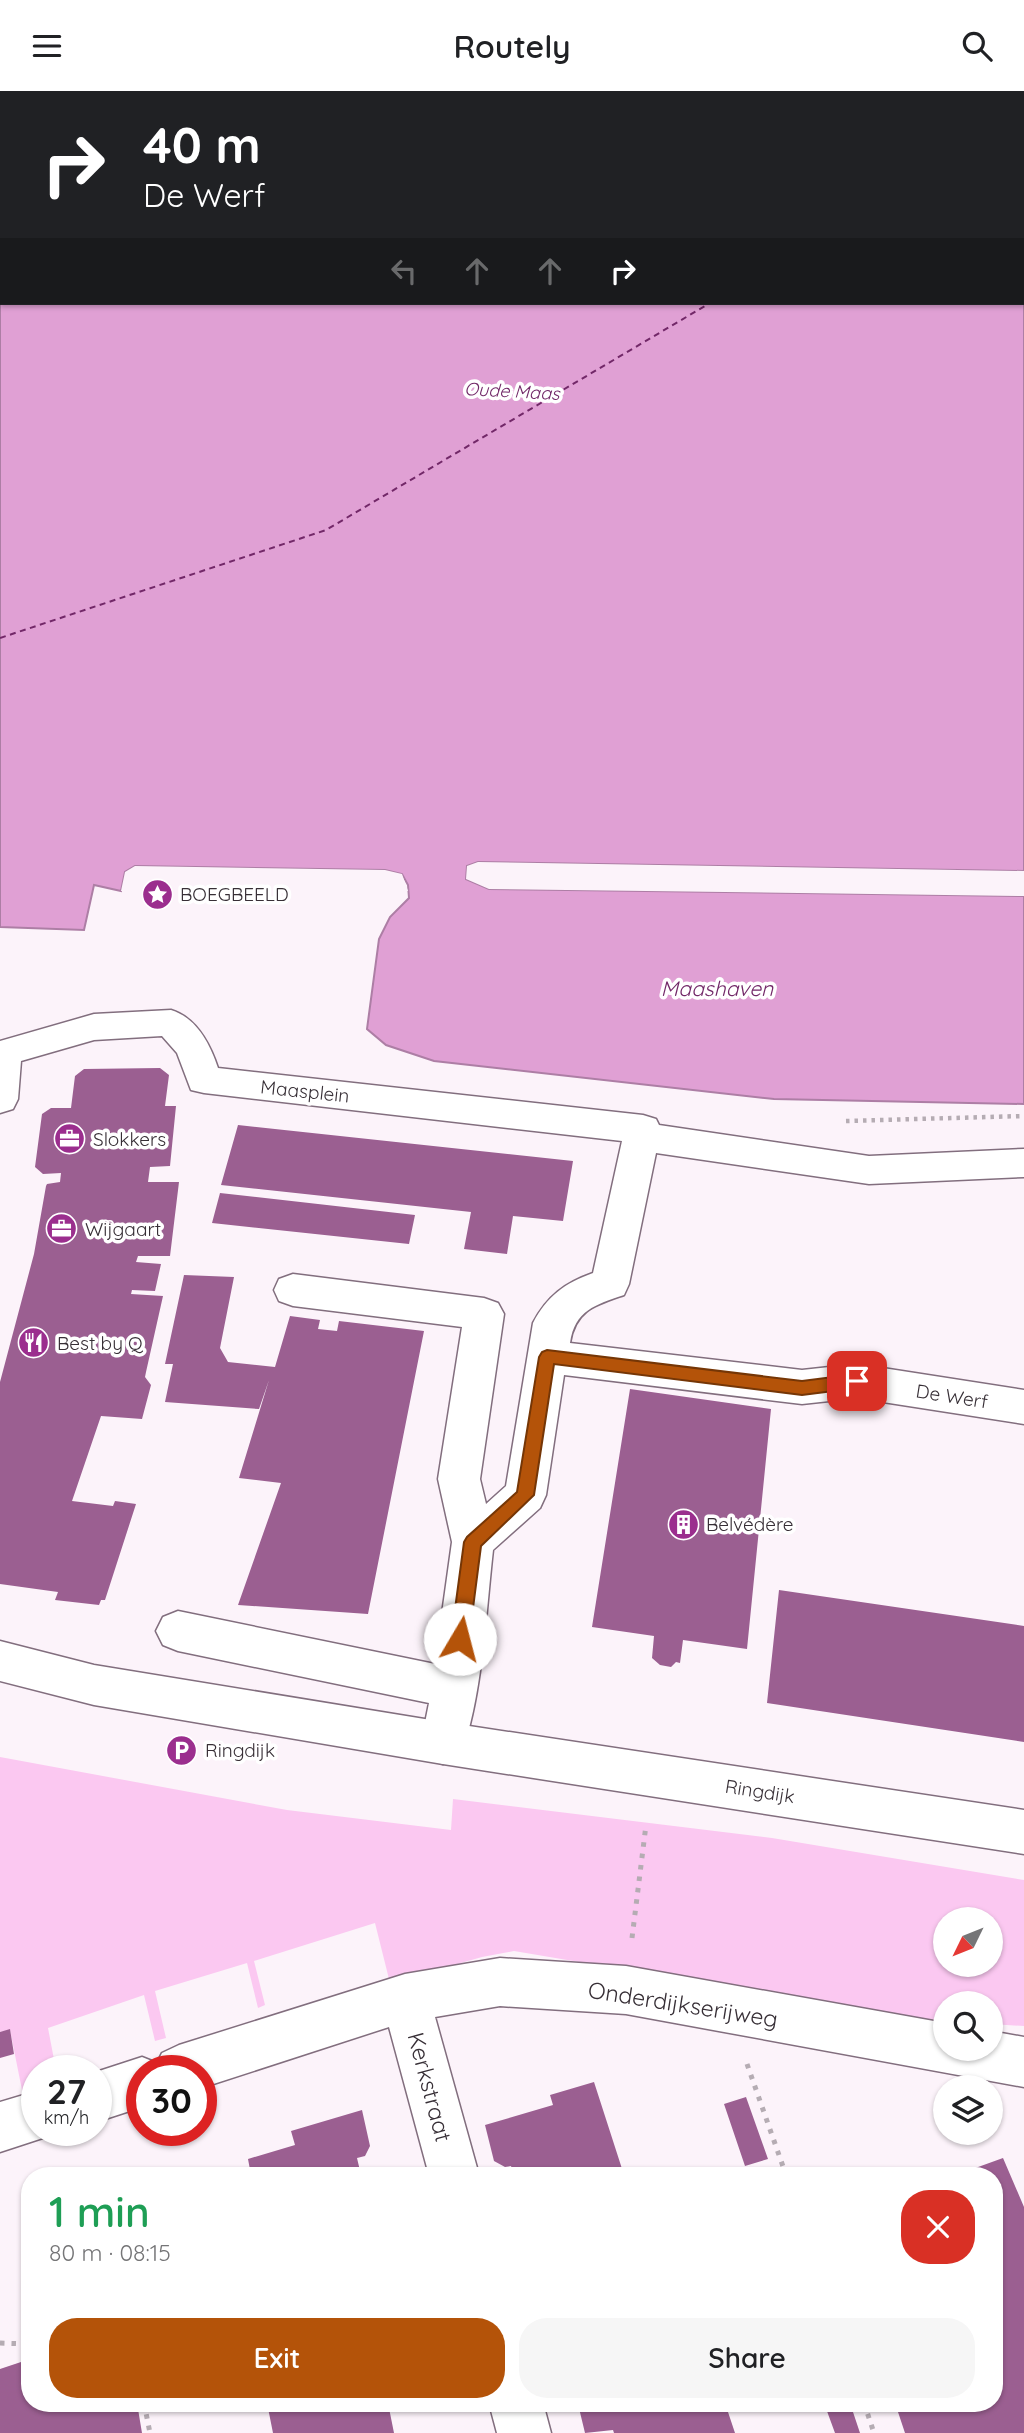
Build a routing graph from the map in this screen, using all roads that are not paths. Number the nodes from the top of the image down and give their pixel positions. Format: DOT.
graph roads {
  1 [pos="2,1052"];
  2 [pos="0,1099"];
  3 [pos="642,1133"];
  4 [pos="1024,1163"];
  5 [pos="293,1290"];
  6 [pos="547,1357"];
  7 [pos="1024,1407"];
  8 [pos="473,1542"];
  9 [pos="178,1631"];
  10 [pos="0,1661"];
  11 [pos="454,1688"];
  12 [pos="443,1743"];
  13 [pos="1024,1832"];
  14 [pos="405,1998"];
  15 [pos="933,2046"];
  16 [pos="217,2058"];
  17 [pos="1003,2058"];
  18 [pos="1024,2062"];
  19 [pos="21,2121"];
  20 [pos="0,2127"];
  21 [pos="452,2167"];
  22 [pos="518,2412"];
  23 [pos="524,2433"];
  1 -- 2 [label="street"];
  1 -- 3 [label="street, Maasplein"];
  3 -- 4 [label="street"];
  3 -- 6 [label="street"];
  5 -- 8 [label="street"];
  6 -- 7 [label="street, De Werf"];
  6 -- 8 [label="street"];
  8 -- 11 [label="street"];
  9 -- 11 [label="street"];
  10 -- 12 [label="street, Ringdijk"];
  11 -- 12 [label="street"];
  12 -- 13 [label="street, Ringdijk"];
  14 -- 15 [label="street, Onderdijkserijweg"];
  14 -- 16 [label="street, Onderdijkserijweg"];
  14 -- 21 [label="street, Kerkstraat"];
  17 -- 18 [label="street"];
  19 -- 20 [label="street"];
  22 -- 23 [label="street"];
}
